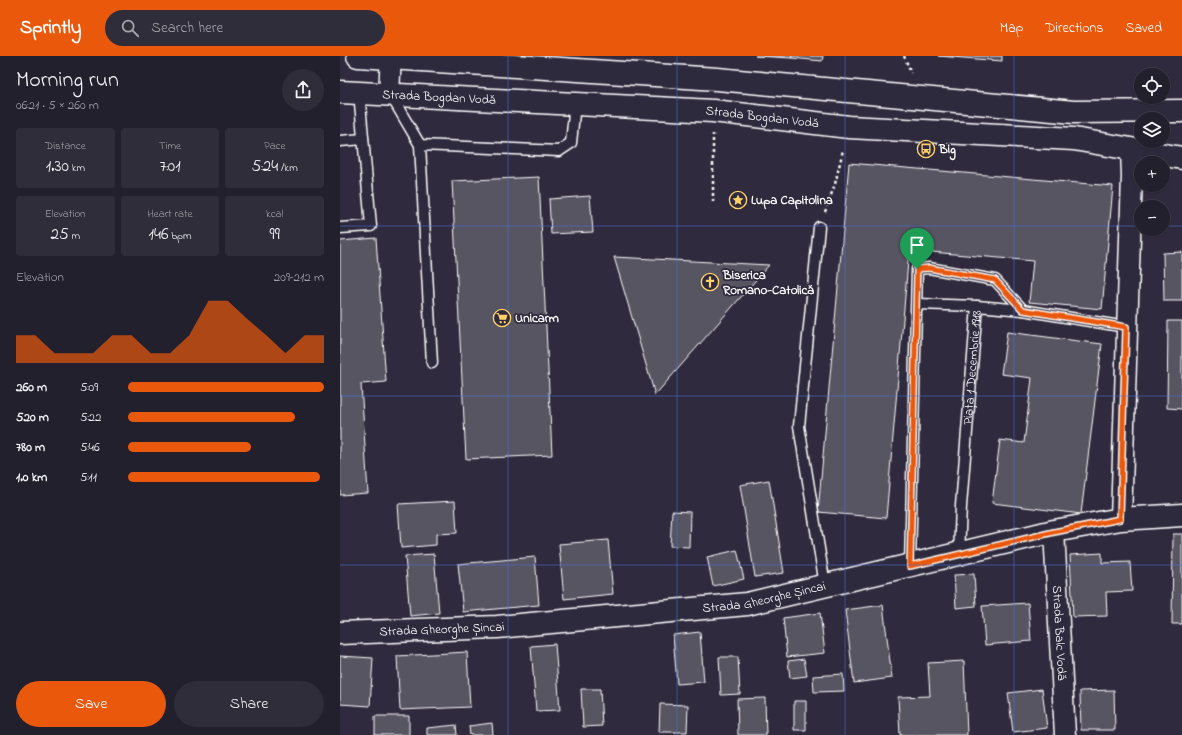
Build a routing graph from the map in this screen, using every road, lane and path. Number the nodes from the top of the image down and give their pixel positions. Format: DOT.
graph roads {
  1 [pos="358,56"];
  2 [pos="391,57"];
  3 [pos="349,92"];
  4 [pos="389,93"];
  5 [pos="575,104"];
  6 [pos="713,111"];
  7 [pos="1182,111"];
  8 [pos="849,127"];
  9 [pos="363,139"];
  10 [pos="340,141"];
  11 [pos="420,144"];
  12 [pos="1131,150"];
  13 [pos="1182,158"];
  14 [pos="713,202"];
  15 [pos="340,228"];
  16 [pos="819,228"];
  17 [pos="916,304"];
  18 [pos="978,306"];
  19 [pos="1023,310"];
  20 [pos="1126,327"];
  21 [pos="432,363"];
  22 [pos="1182,516"];
  23 [pos="1120,519"];
  24 [pos="1054,532"];
  25 [pos="959,554"];
  26 [pos="910,566"];
  27 [pos="825,585"];
  28 [pos="340,633"];
  29 [pos="1065,735"];
  1 -- 2 [label="main road"];
  2 -- 4 [label="street"];
  2 -- 7 [label="main road"];
  3 -- 4 [label="main road, Strada Bogdan Vodă"];
  3 -- 9 [label="lane"];
  4 -- 5 [label="main road, Strada Bogdan Vodă"];
  4 -- 11 [label="lane"];
  5 -- 6 [label="main road, Strada Bogdan Vodă"];
  5 -- 11 [label="lane"];
  6 -- 8 [label="main road, Strada Bogdan Vodă"];
  6 -- 14 [label="path"];
  8 -- 12 [label="main road, Strada Bogdan Vodă"];
  8 -- 16 [label="path"];
  9 -- 10 [label="lane"];
  9 -- 15 [label="lane"];
  11 -- 21 [label="lane"];
  12 -- 13 [label="main road, Strada Bogdan Vodă"];
  12 -- 20 [label="street"];
  16 -- 27 [label="lane"];
  17 -- 18 [label="lane"];
  17 -- 19 [label="lane"];
  17 -- 26 [label="lane"];
  18 -- 19 [label="lane, Piața 1 Decembrie 1918"];
  18 -- 25 [label="lane, Piața 1 Decembrie 1918"];
  19 -- 20 [label="lane, Piața 1 Decembrie 1918"];
  20 -- 23 [label="street"];
  22 -- 23 [label="main road, Strada Gheorghe Șincai"];
  23 -- 24 [label="main road, Strada Gheorghe Șincai"];
  24 -- 25 [label="main road, Strada Gheorghe Șincai"];
  24 -- 29 [label="street, Strada Balc Vodă"];
  25 -- 26 [label="main road, Strada Gheorghe Șincai"];
  26 -- 27 [label="main road, Strada Gheorghe Șincai"];
  27 -- 28 [label="main road, Strada Gheorghe Șincai"];
}
